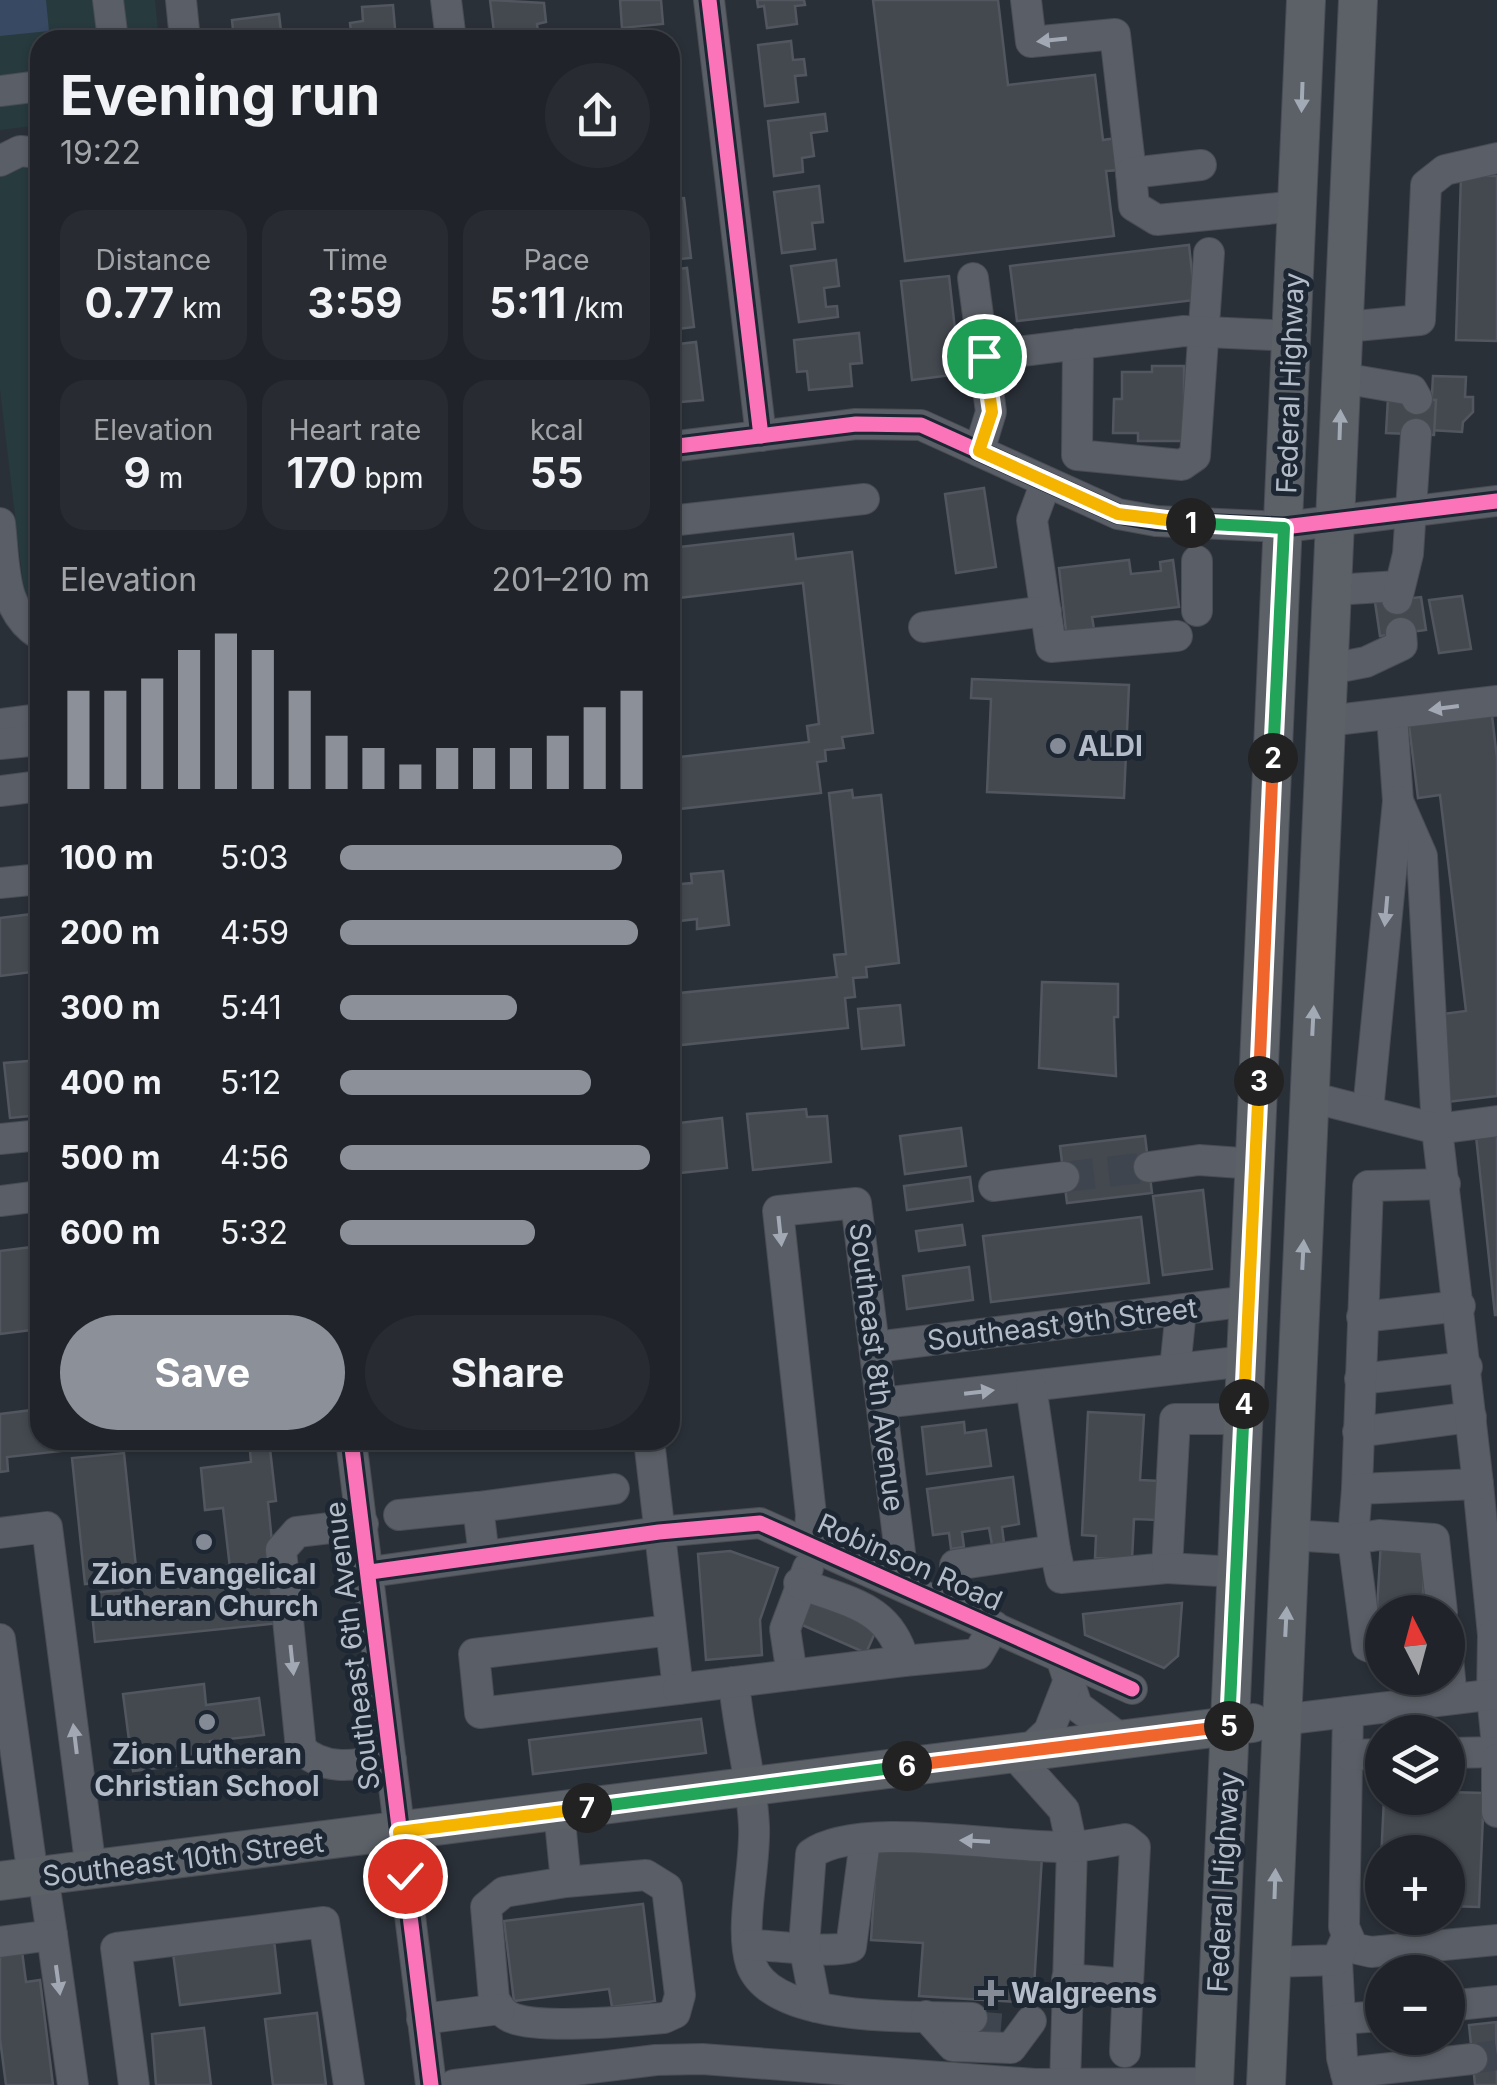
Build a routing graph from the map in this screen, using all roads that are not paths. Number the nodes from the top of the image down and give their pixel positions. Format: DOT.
graph roads {
  1 [pos="108,0"];
  2 [pos="180,0"];
  3 [pos="446,0"];
  4 [pos="708,0"];
  5 [pos="1026,0"];
  6 [pos="1306,0"];
  7 [pos="1358,0"];
  8 [pos="112,30"];
  9 [pos="184,30"];
  10 [pos="450,30"];
  11 [pos="30,87"];
  12 [pos="0,91"];
  13 [pos="30,152"];
  14 [pos="1497,158"];
  15 [pos="0,161"];
  16 [pos="1201,165"];
  17 [pos="1131,173"];
  18 [pos="1298,206"];
  19 [pos="1210,253"];
  20 [pos="973,278"];
  21 [pos="1344,327"];
  22 [pos="1204,332"];
  23 [pos="1292,336"];
  24 [pos="1078,344"];
  25 [pos="984,356"];
  26 [pos="1342,378"];
  27 [pos="1417,399"];
  28 [pos="1416,434"];
  29 [pos="761,436"];
  30 [pos="680,445"];
  31 [pos="979,451"];
  32 [pos="1078,455"];
  33 [pos="1054,485"];
  34 [pos="864,499"];
  35 [pos="1497,501"];
  36 [pos="1410,513"];
  37 [pos="680,519"];
  38 [pos="0,523"];
  39 [pos="1336,523"];
  40 [pos="1284,528"];
  41 [pos="1197,562"];
  42 [pos="1333,590"];
  43 [pos="1046,611"];
  44 [pos="1197,611"];
  45 [pos="924,627"];
  46 [pos="30,628"];
  47 [pos="1401,633"];
  48 [pos="1177,636"];
  49 [pos="1330,668"];
  50 [pos="1497,701"];
  51 [pos="1392,716"];
  52 [pos="30,720"];
  53 [pos="1327,721"];
  54 [pos="0,724"];
  55 [pos="30,741"];
  56 [pos="0,744"];
  57 [pos="30,787"];
  58 [pos="0,791"];
  59 [pos="1398,800"];
  60 [pos="1269,863"];
  61 [pos="30,880"];
  62 [pos="0,884"];
  63 [pos="1259,1091"];
  64 [pos="1310,1096"];
  65 [pos="1368,1110"];
  66 [pos="1497,1121"];
  67 [pos="1438,1129"];
  68 [pos="30,1135"];
  69 [pos="0,1139"];
  70 [pos="1255,1164"];
  71 [pos="1149,1167"];
  72 [pos="1064,1177"];
  73 [pos="1445,1184"];
  74 [pos="994,1186"];
  75 [pos="1306,1188"];
  76 [pos="30,1197"];
  77 [pos="0,1201"];
  78 [pos="1249,1301"];
  79 [pos="1460,1306"];
  80 [pos="1180,1310"];
  81 [pos="1362,1317"];
  82 [pos="875,1347"];
  83 [pos="1246,1361"];
  84 [pos="1467,1367"];
  85 [pos="1175,1369"];
  86 [pos="1360,1379"];
  87 [pos="1031,1386"];
  88 [pos="882,1403"];
  89 [pos="1471,1417"];
  90 [pos="1243,1419"];
  91 [pos="1358,1432"];
  92 [pos="353,1450"];
  93 [pos="649,1450"];
  94 [pos="1478,1484"];
  95 [pos="1357,1489"];
  96 [pos="614,1490"];
  97 [pos="478,1506"];
  98 [pos="399,1515"];
  99 [pos="363,1524"];
  100 [pos="659,1532"];
  101 [pos="0,1533"];
  102 [pos="1290,1535"];
  103 [pos="1354,1539"];
  104 [pos="815,1546"];
  105 [pos="1055,1550"];
  106 [pos="484,1556"];
  107 [pos="955,1565"];
  108 [pos="1166,1568"];
  109 [pos="370,1572"];
  110 [pos="1236,1572"];
  111 [pos="1493,1581"];
  112 [pos="799,1583"];
  113 [pos="904,1584"];
  114 [pos="1440,1595"];
  115 [pos="994,1626"];
  116 [pos="671,1630"];
  117 [pos="1495,1635"];
  118 [pos="1365,1637"];
  119 [pos="0,1639"];
  120 [pos="904,1661"];
  121 [pos="1064,1671"];
  122 [pos="792,1675"];
  123 [pos="734,1682"];
  124 [pos="678,1689"];
  125 [pos="1132,1689"];
  126 [pos="1494,1694"];
  127 [pos="1452,1695"];
  128 [pos="1452,1699"];
  129 [pos="1348,1712"];
  130 [pos="1281,1720"];
  131 [pos="1230,1726"];
  132 [pos="1121,1739"];
  133 [pos="1497,1749"];
  134 [pos="1465,1751"];
  135 [pos="1021,1752"];
  136 [pos="1348,1754"];
  137 [pos="1365,1754"];
  138 [pos="391,1760"];
  139 [pos="1497,1760"];
  140 [pos="748,1786"];
  141 [pos="559,1811"];
  142 [pos="1497,1812"];
  143 [pos="399,1832"];
  144 [pos="1072,1847"];
  145 [pos="862,1855"];
  146 [pos="91,1870"];
  147 [pos="25,1878"];
  148 [pos="566,1882"];
  149 [pos="861,1931"];
  150 [pos="52,1935"];
  151 [pos="1497,1940"];
  152 [pos="0,1942"];
  153 [pos="749,1945"];
  154 [pos="804,1945"];
  155 [pos="1342,1949"];
  156 [pos="1271,1962"];
  157 [pos="1067,1979"];
  158 [pos="1128,1984"];
  159 [pos="1497,2000"];
  160 [pos="1465,2004"];
  161 [pos="816,2007"];
  162 [pos="500,2009"];
  163 [pos="926,2016"];
  164 [pos="1497,2016"];
  165 [pos="972,2017"];
  166 [pos="1365,2017"];
  167 [pos="1340,2019"];
  168 [pos="1465,2019"];
  169 [pos="422,2020"];
  170 [pos="1065,2024"];
  171 [pos="1126,2052"];
  172 [pos="1472,2059"];
  173 [pos="704,2072"];
  174 [pos="1348,2079"];
  175 [pos="963,2082"];
  176 [pos="471,2084"];
  177 [pos="1065,2084"];
  178 [pos="1215,2084"];
  179 [pos="72,2085"];
  180 [pos="134,2085"];
  181 [pos="349,2085"];
  182 [pos="431,2085"];
  183 [pos="1266,2085"];
  1 -- 8 [label="street"];
  2 -- 9 [label="street"];
  3 -- 10 [label="street"];
  4 -- 29 [label="street"];
  17 -- 5 [label="street, one-way"];
  6 -- 18 [label="main road, Federal Highway, one-way"];
  7 -- 21 [label="main road, Federal Highway"];
  11 -- 12 [label="street"];
  13 -- 15 [label="street"];
  14 -- 21 [label="street"];
  16 -- 17 [label="street"];
  17 -- 18 [label="street"];
  18 -- 23 [label="main road, Federal Highway"];
  19 -- 22 [label="street"];
  20 -- 25 [label="street"];
  21 -- 26 [label="main road, Federal Highway"];
  22 -- 23 [label="street"];
  22 -- 24 [label="street"];
  22 -- 32 [label="street"];
  23 -- 40 [label="main road, Federal Highway"];
  24 -- 25 [label="street"];
  24 -- 32 [label="street"];
  25 -- 31 [label="street"];
  26 -- 27 [label="street"];
  39 -- 26 [label="main road, Federal Highway, one-way"];
  28 -- 36 [label="street"];
  29 -- 30 [label="street"];
  29 -- 31 [label="street"];
  31 -- 33 [label="street"];
  32 -- 33 [label="street"];
  33 -- 40 [label="street"];
  33 -- 43 [label="street"];
  34 -- 37 [label="street"];
  35 -- 36 [label="street"];
  36 -- 39 [label="street"];
  36 -- 42 [label="street"];
  38 -- 46 [label="street"];
  39 -- 40 [label="street"];
  39 -- 42 [label="main road, Federal Highway"];
  40 -- 60 [label="main road, Federal Highway"];
  41 -- 44 [label="street"];
  42 -- 49 [label="main road, Federal Highway"];
  43 -- 45 [label="street"];
  43 -- 48 [label="street"];
  47 -- 49 [label="street"];
  49 -- 53 [label="main road, Federal Highway"];
  50 -- 51 [label="street, one-way"];
  51 -- 53 [label="street"];
  51 -- 59 [label="street"];
  52 -- 54 [label="street"];
  64 -- 53 [label="main road, Federal Highway, one-way"];
  55 -- 56 [label="street"];
  57 -- 58 [label="street"];
  59 -- 65 [label="street, one-way"];
  59 -- 67 [label="street"];
  60 -- 63 [label="main road, Federal Highway"];
  60 -- 64 [label="main road"];
  61 -- 62 [label="street"];
  63 -- 70 [label="main road, Federal Highway"];
  63 -- 75 [label="main road"];
  64 -- 65 [label="street"];
  64 -- 75 [label="main road, Federal Highway"];
  65 -- 67 [label="street"];
  66 -- 67 [label="street"];
  67 -- 73 [label="street"];
  68 -- 69 [label="street"];
  70 -- 71 [label="street"];
  70 -- 78 [label="main road, Federal Highway"];
  72 -- 74 [label="street"];
  73 -- 79 [label="street"];
  73 -- 81 [label="street"];
  102 -- 75 [label="main road, Federal Highway, one-way"];
  76 -- 77 [label="street"];
  78 -- 80 [label="street, Southeast 9th Street"];
  78 -- 83 [label="main road, Federal Highway"];
  79 -- 81 [label="street"];
  79 -- 84 [label="street"];
  80 -- 82 [label="street, Southeast 9th Street"];
  80 -- 85 [label="street"];
  81 -- 86 [label="street"];
  82 -- 88 [label="street, Southeast 8th Avenue"];
  82 -- 104 [label="street, Southeast 8th Avenue, one-way"];
  83 -- 85 [label="street, Southeast 9th Street"];
  83 -- 90 [label="main road, Federal Highway"];
  84 -- 86 [label="street"];
  84 -- 89 [label="street"];
  85 -- 87 [label="street, Southeast 9th Street"];
  86 -- 91 [label="street"];
  88 -- 87 [label="street, Southeast 9th Street, one-way"];
  87 -- 105 [label="street"];
  88 -- 113 [label="street, Southeast 8th Avenue"];
  89 -- 91 [label="street"];
  89 -- 94 [label="street"];
  90 -- 108 [label="street"];
  90 -- 110 [label="main road, Federal Highway"];
  91 -- 95 [label="street"];
  92 -- 99 [label="street, Southeast 6th Avenue"];
  93 -- 100 [label="street"];
  94 -- 95 [label="street"];
  94 -- 111 [label="street"];
  95 -- 103 [label="street"];
  96 -- 97 [label="street"];
  97 -- 98 [label="street"];
  97 -- 106 [label="street"];
  99 -- 109 [label="street, Southeast 6th Avenue"];
  99 -- 138 [label="street, one-way"];
  100 -- 104 [label="street, Robinson Road"];
  100 -- 106 [label="street"];
  100 -- 116 [label="street"];
  146 -- 101 [label="street, one-way"];
  102 -- 103 [label="street"];
  130 -- 102 [label="main road, Federal Highway, one-way"];
  103 -- 114 [label="street"];
  103 -- 118 [label="street"];
  104 -- 112 [label="street"];
  104 -- 113 [label="street, Robinson Road"];
  105 -- 107 [label="street"];
  105 -- 108 [label="street"];
  106 -- 109 [label="street"];
  108 -- 110 [label="street"];
  109 -- 138 [label="street, Southeast 6th Avenue"];
  110 -- 131 [label="main road, Federal Highway"];
  111 -- 117 [label="street"];
  112 -- 120 [label="street"];
  112 -- 122 [label="street"];
  113 -- 115 [label="street, Robinson Road"];
  115 -- 120 [label="street"];
  115 -- 121 [label="street, Robinson Road"];
  116 -- 124 [label="street"];
  116 -- 124 [label="street"];
  117 -- 126 [label="street"];
  119 -- 147 [label="street"];
  120 -- 122 [label="street"];
  121 -- 125 [label="street, Robinson Road"];
  121 -- 132 [label="street"];
  121 -- 135 [label="street"];
  122 -- 123 [label="street"];
  123 -- 124 [label="street"];
  123 -- 140 [label="street"];
  126 -- 128 [label="street, Southeast 10th Street"];
  126 -- 133 [label="street"];
  127 -- 128 [label="street"];
  128 -- 129 [label="street, Southeast 10th Street"];
  129 -- 130 [label="street, Southeast 10th Street"];
  129 -- 136 [label="street"];
  130 -- 131 [label="main road, Southeast 10th Street"];
  156 -- 130 [label="main road, Federal Highway, one-way"];
  131 -- 132 [label="main road, Southeast 10th Street"];
  131 -- 178 [label="main road, Federal Highway"];
  132 -- 135 [label="main road, Southeast 10th Street"];
  133 -- 134 [label="street"];
  135 -- 140 [label="main road, Southeast 10th Street"];
  135 -- 144 [label="street"];
  136 -- 137 [label="street"];
  136 -- 155 [label="street"];
  138 -- 143 [label="street, Southeast 6th Avenue"];
  139 -- 142 [label="street"];
  140 -- 141 [label="main road, Southeast 10th Street"];
  140 -- 153 [label="street"];
  141 -- 143 [label="main road, Southeast 10th Street"];
  141 -- 148 [label="street"];
  143 -- 146 [label="main road, Southeast 10th Street"];
  143 -- 169 [label="street, Southeast 6th Avenue"];
  144 -- 145 [label="street, one-way"];
  144 -- 157 [label="street"];
  144 -- 158 [label="street"];
  145 -- 149 [label="street"];
  145 -- 149 [label="street"];
  145 -- 154 [label="street"];
  146 -- 147 [label="main road, Southeast 10th Street"];
  147 -- 150 [label="street"];
  148 -- 162 [label="street"];
  148 -- 162 [label="street"];
  149 -- 154 [label="street"];
  150 -- 152 [label="street"];
  150 -- 179 [label="street, one-way"];
  151 -- 155 [label="street"];
  153 -- 154 [label="street"];
  153 -- 161 [label="street"];
  154 -- 161 [label="street"];
  155 -- 156 [label="street"];
  155 -- 167 [label="street"];
  156 -- 183 [label="main road, Federal Highway"];
  157 -- 158 [label="street"];
  157 -- 170 [label="street"];
  158 -- 171 [label="street"];
  159 -- 160 [label="street"];
  161 -- 163 [label="street"];
  162 -- 169 [label="street"];
  163 -- 165 [label="street"];
  163 -- 170 [label="street"];
  164 -- 168 [label="street"];
  166 -- 167 [label="street"];
  167 -- 174 [label="street"];
  169 -- 182 [label="street, Southeast 6th Avenue"];
  170 -- 177 [label="street"];
  172 -- 174 [label="street"];
  173 -- 175 [label="street"];
  173 -- 176 [label="street"];
  175 -- 177 [label="street"];
  177 -- 178 [label="street"];
  180 -- 181 [label="street"];
}
